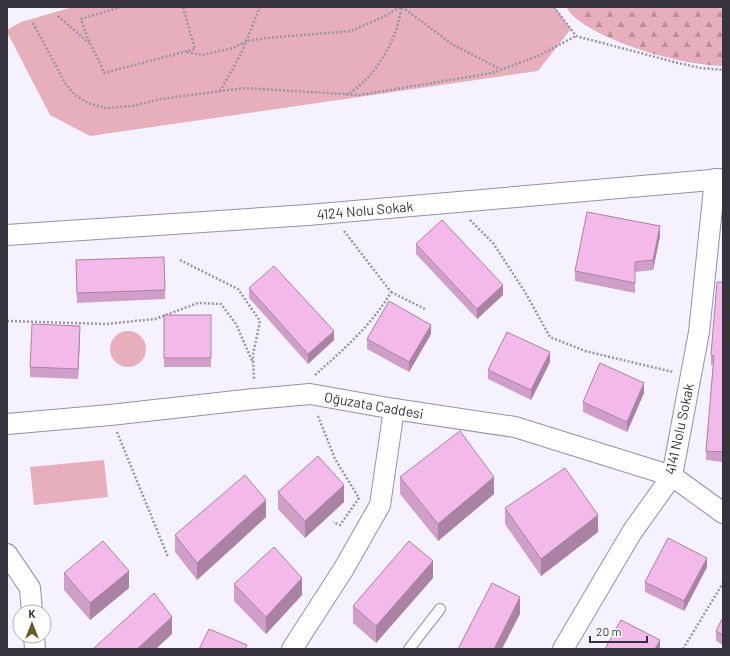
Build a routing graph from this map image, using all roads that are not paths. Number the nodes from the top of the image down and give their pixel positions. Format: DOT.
graph roads {
  1 [pos="719,179"];
  2 [pos="7,235"];
  3 [pos="394,409"];
  4 [pos="7,424"];
  5 [pos="672,476"];
  6 [pos="723,513"];
  7 [pos="7,554"];
  8 [pos="31,604"];
  9 [pos="440,609"];
  10 [pos="292,649"];
  11 [pos="409,649"];
  12 [pos="563,649"];
  1 -- 2 [label="street, 4124 Nolu Sokak"];
  1 -- 5 [label="street, 4141 Nolu Sokak"];
  3 -- 4 [label="street, Oğuzata Caddesi"];
  3 -- 5 [label="street, Oğuzata Caddesi"];
  3 -- 10 [label="street"];
  5 -- 6 [label="street, Oğuzata Caddesi"];
  5 -- 12 [label="street, 4141 Nolu Sokak"];
  7 -- 8 [label="street"];
  9 -- 11 [label="lane"];
}
